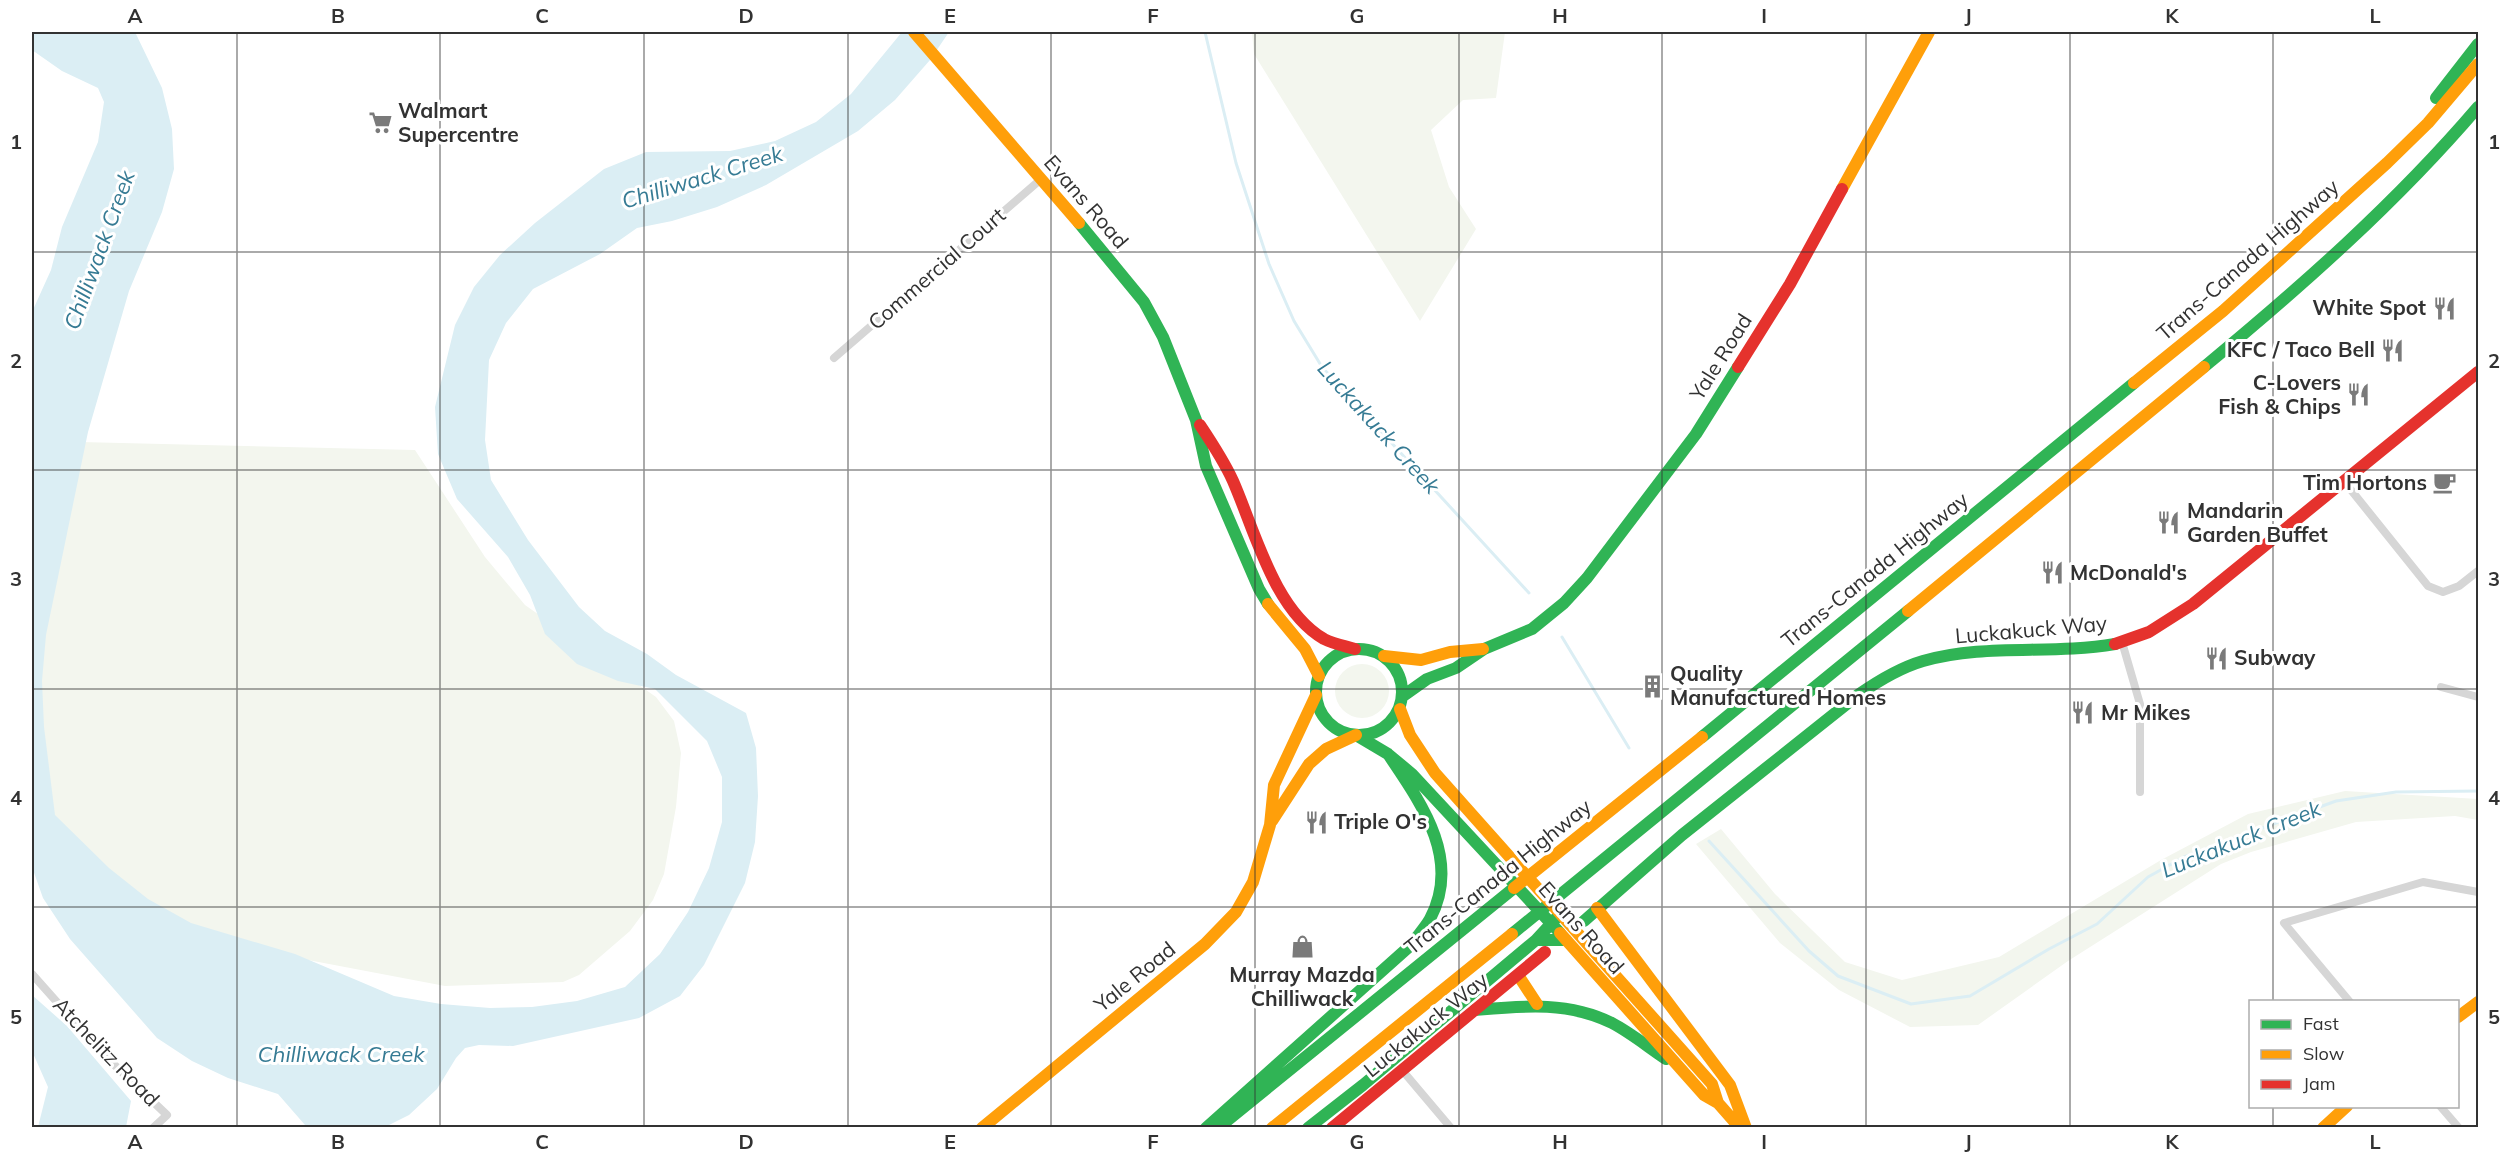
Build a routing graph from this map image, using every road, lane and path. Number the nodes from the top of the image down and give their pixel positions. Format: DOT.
graph roads {
  1 [pos="914,32"];
  2 [pos="1929,32"];
  3 [pos="2478,44"];
  4 [pos="2478,64"];
  5 [pos="2478,107"];
  6 [pos="2478,120"];
  7 [pos="2387,163"];
  8 [pos="1040,180"];
  9 [pos="2371,221"];
  10 [pos="834,358"];
  11 [pos="2478,372"];
  12 [pos="1196,420"];
  13 [pos="2343,480"];
  14 [pos="2478,571"];
  15 [pos="2122,642"];
  16 [pos="1355,649"];
  17 [pos="1484,649"];
  18 [pos="1384,656"];
  19 [pos="1319,676"];
  20 [pos="2441,687"];
  21 [pos="1316,695"];
  22 [pos="2478,697"];
  23 [pos="1401,702"];
  24 [pos="1356,735"];
  25 [pos="1388,753"];
  26 [pos="2140,792"];
  27 [pos="1270,825"];
  28 [pos="2478,892"];
  29 [pos="1598,909"];
  30 [pos="1560,914"];
  31 [pos="1584,921"];
  32 [pos="1551,924"];
  33 [pos="1536,940"];
  34 [pos="1566,940"];
  35 [pos="1545,952"];
  36 [pos="1587,953"];
  37 [pos="32,974"];
  38 [pos="1518,975"];
  39 [pos="2348,1000"];
  40 [pos="2478,1002"];
  41 [pos="1537,1004"];
  42 [pos="1475,1010"];
  43 [pos="2459,1016"];
  44 [pos="1677,1066"];
  45 [pos="1402,1070"];
  46 [pos="1718,1103"];
  47 [pos="2346,1108"];
  48 [pos="2441,1108"];
  49 [pos="153,1128"];
  50 [pos="982,1128"];
  51 [pos="1206,1128"];
  52 [pos="1218,1128"];
  53 [pos="1272,1128"];
  54 [pos="1308,1128"];
  55 [pos="1332,1128"];
  56 [pos="1451,1128"];
  57 [pos="1740,1128"];
  58 [pos="1746,1128"];
  59 [pos="2323,1128"];
  60 [pos="2459,1128"];
  1 -- 8 [label="main road, Evans Road"];
  2 -- 17 [label="main road, Yale Road"];
  3 -- 7 [label="main road"];
  4 -- 7 [label="main road, Trans-Canada Highway"];
  5 -- 9 [label="main road"];
  6 -- 9 [label="main road"];
  7 -- 52 [label="main road, Trans-Canada Highway"];
  8 -- 10 [label="street, Commercial Court"];
  8 -- 12 [label="main road, Evans Road"];
  9 -- 53 [label="main road"];
  11 -- 13 [label="main road, Luckakuck Way"];
  12 -- 16 [label="main road, Evans Road"];
  12 -- 19 [label="main road, Evans Road"];
  13 -- 14 [label="street"];
  13 -- 15 [label="main road, Luckakuck Way"];
  15 -- 26 [label="street"];
  15 -- 29 [label="main road, Luckakuck Way"];
  16 -- 18 [label="main road"];
  16 -- 19 [label="main road"];
  17 -- 18 [label="main road, Yale Road"];
  17 -- 23 [label="main road, Yale Road"];
  18 -- 23 [label="main road"];
  19 -- 21 [label="main road"];
  20 -- 22 [label="street"];
  21 -- 24 [label="main road"];
  21 -- 27 [label="main road, Yale Road"];
  23 -- 24 [label="main road"];
  23 -- 30 [label="main road, Evans Road"];
  24 -- 25 [label="main road, Evans Road"];
  24 -- 27 [label="main road, Yale Road"];
  25 -- 32 [label="main road, Evans Road"];
  25 -- 51 [label="main road"];
  27 -- 50 [label="main road, Yale Road"];
  28 -- 39 [label="street"];
  29 -- 31 [label="main road, Luckakuck Way"];
  29 -- 58 [label="main road"];
  30 -- 32 [label="main road"];
  30 -- 36 [label="main road, Evans Road"];
  32 -- 33 [label="main road"];
  32 -- 34 [label="main road, Evans Road"];
  33 -- 34 [label="main road"];
  33 -- 54 [label="main road"];
  34 -- 36 [label="main road, Evans Road"];
  35 -- 38 [label="main road, Luckakuck Way"];
  36 -- 44 [label="main road, Evans Road"];
  36 -- 46 [label="main road, Evans Road"];
  37 -- 49 [label="street, Atchelitz Road"];
  38 -- 41 [label="main road"];
  38 -- 42 [label="main road, Luckakuck Way"];
  40 -- 43 [label="main road"];
  41 -- 42 [label="main road"];
  41 -- 44 [label="main road"];
  42 -- 45 [label="main road, Luckakuck Way"];
  44 -- 46 [label="main road, Evans Road"];
  45 -- 55 [label="main road, Luckakuck Way"];
  45 -- 56 [label="street"];
  46 -- 57 [label="main road, Evans Road"];
  47 -- 59 [label="main road"];
  48 -- 60 [label="street"];
}
